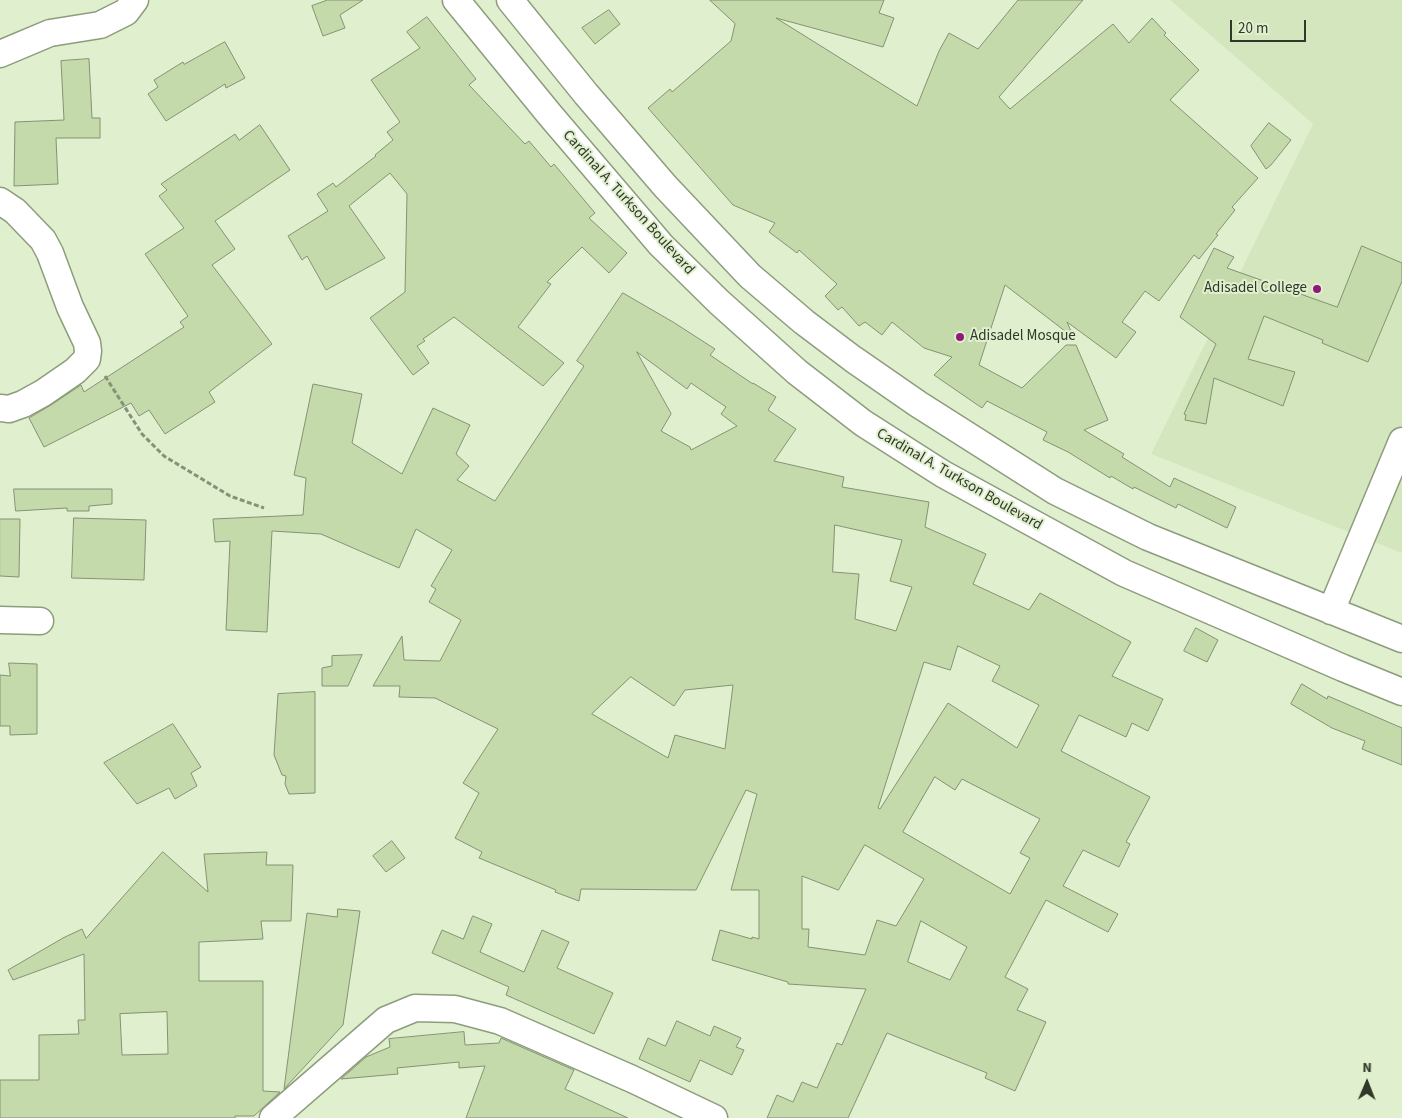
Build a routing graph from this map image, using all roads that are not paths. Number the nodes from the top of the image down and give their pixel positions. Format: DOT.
graph roads {
  1 [pos="135,0"];
  2 [pos="456,0"];
  3 [pos="510,0"];
  4 [pos="0,54"];
  5 [pos="0,201"];
  6 [pos="0,408"];
  7 [pos="1402,442"];
  8 [pos="1331,611"];
  9 [pos="0,620"];
  10 [pos="40,621"];
  11 [pos="1402,639"];
  12 [pos="1402,692"];
  13 [pos="273,1118"];
  14 [pos="714,1118"];
  1 -- 4 [label="street"];
  2 -- 12 [label="street, Cardinal A. Turkson Boulevard"];
  3 -- 8 [label="street"];
  5 -- 6 [label="street"];
  7 -- 8 [label="street"];
  8 -- 11 [label="street"];
  9 -- 10 [label="street"];
  13 -- 14 [label="street"];
}
